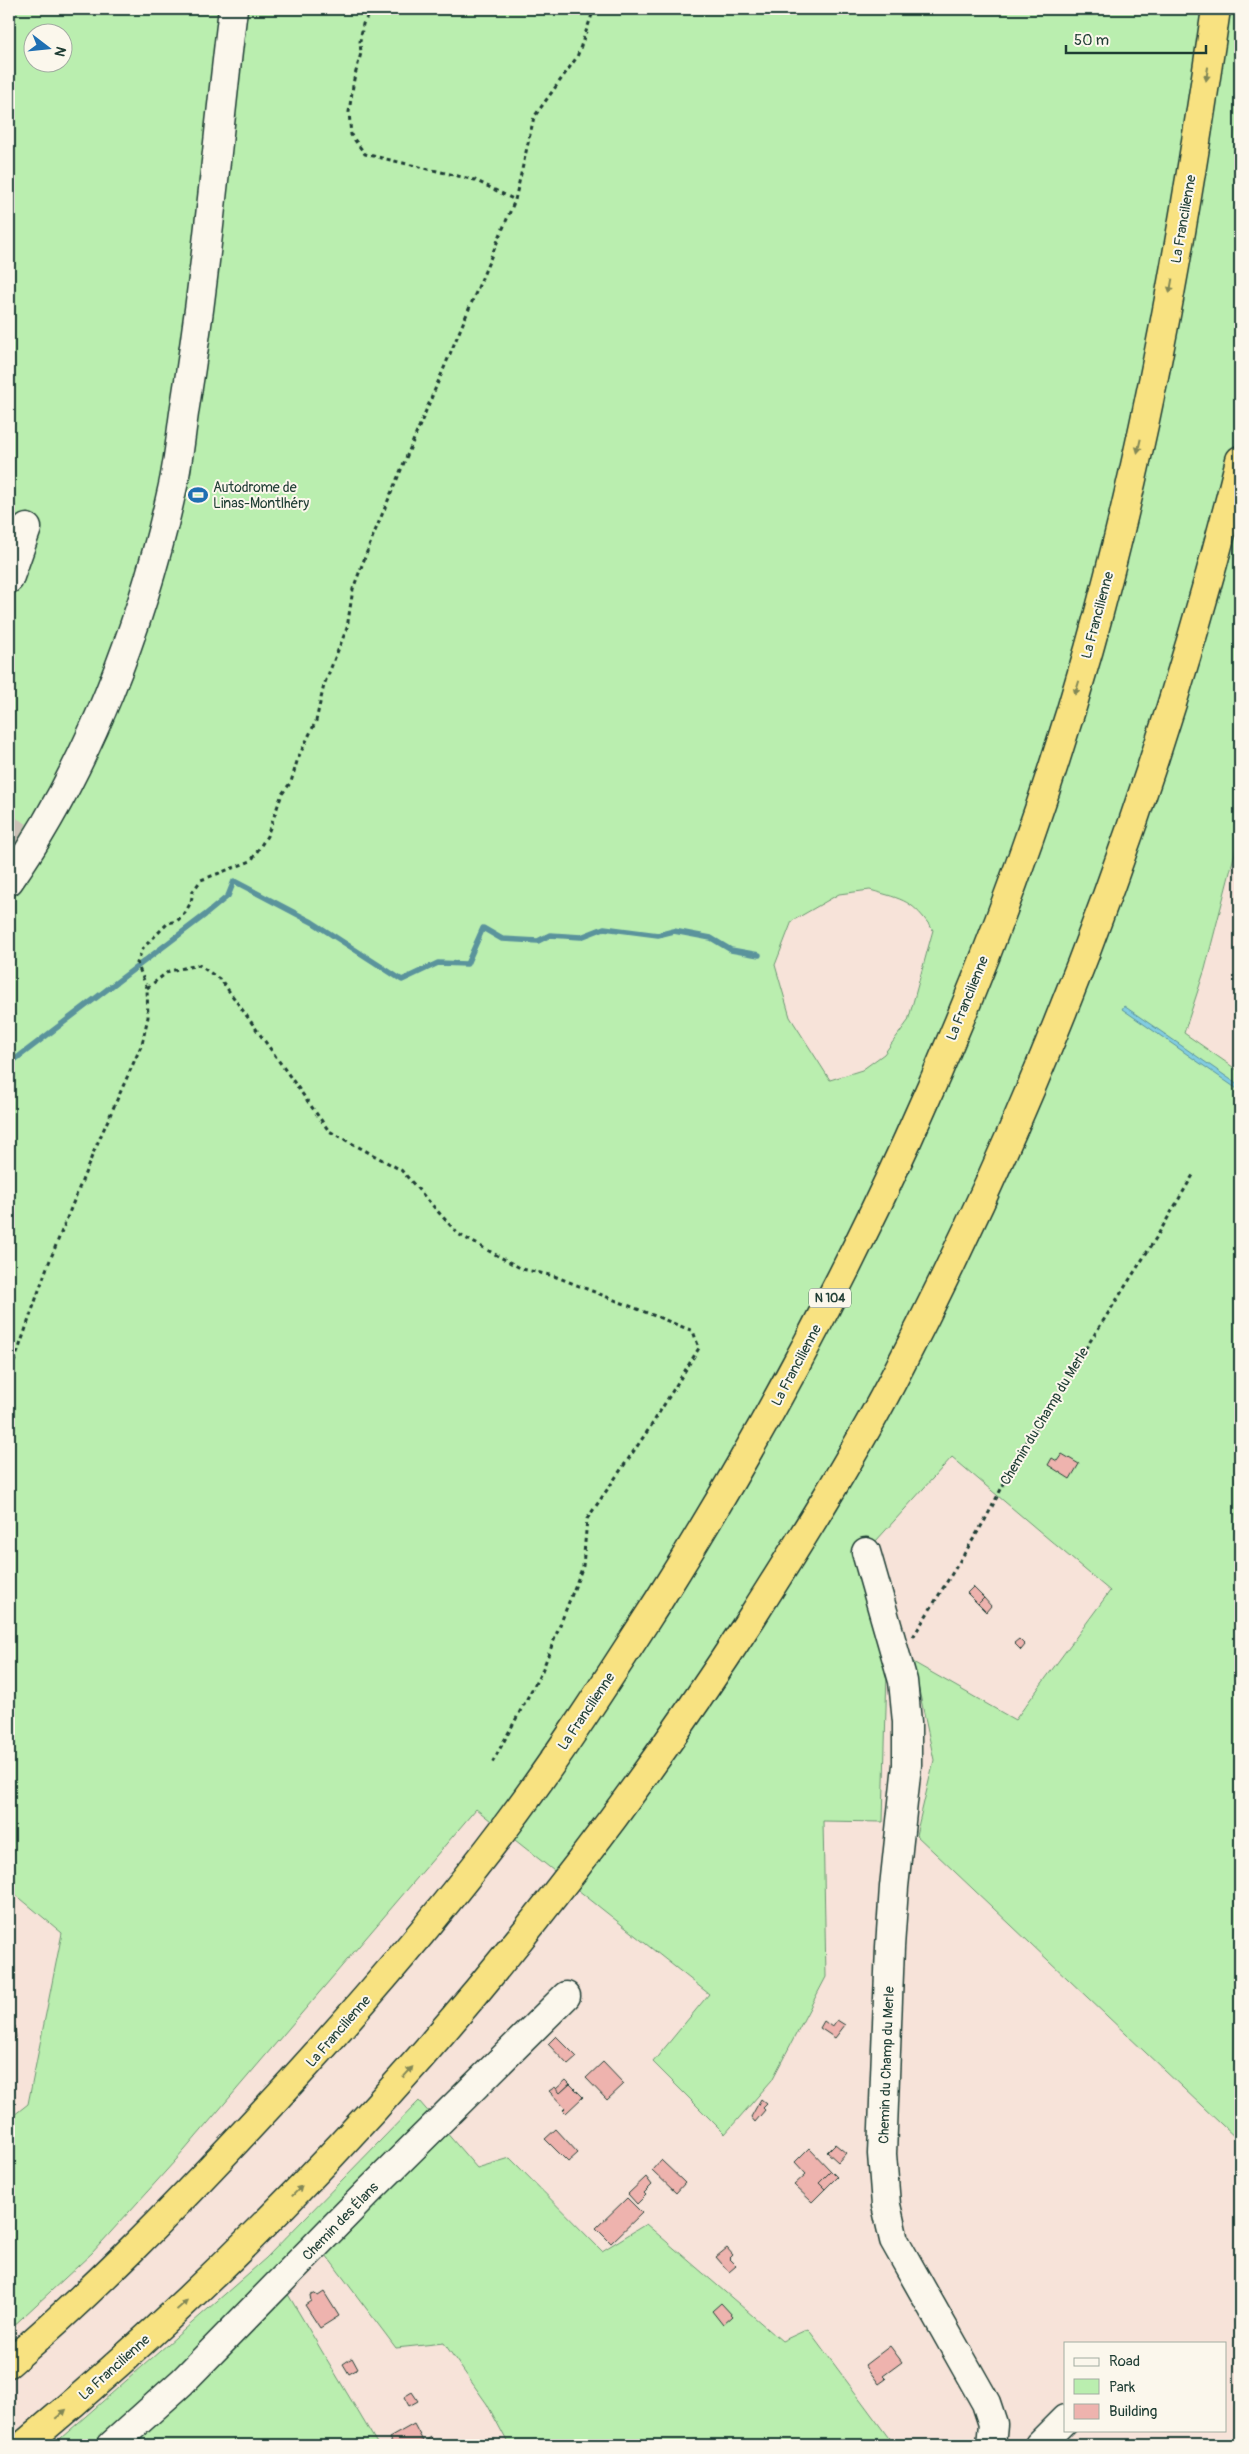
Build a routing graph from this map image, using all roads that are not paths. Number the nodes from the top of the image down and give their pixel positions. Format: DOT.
graph roads {
  1 [pos="233,9"];
  2 [pos="1216,9"];
  3 [pos="1240,460"];
  4 [pos="27,528"];
  5 [pos="9,579"];
  6 [pos="9,881"];
  7 [pos="866,1552"];
  8 [pos="566,1996"];
  9 [pos="9,2364"];
  10 [pos="1064,2420"];
  11 [pos="24,2445"];
  12 [pos="112,2445"];
  13 [pos="991,2445"];
  14 [pos="1039,2445"];
  1 -- 6 [label="street"];
  2 -- 9 [label="highway, La Francilienne / N 104, one-way"];
  11 -- 3 [label="highway, La Francilienne, one-way"];
  4 -- 5 [label="street"];
  7 -- 13 [label="street, Chemin du Champ du Merle"];
  8 -- 12 [label="street, Chemin des Élans"];
  10 -- 14 [label="street"];
}
